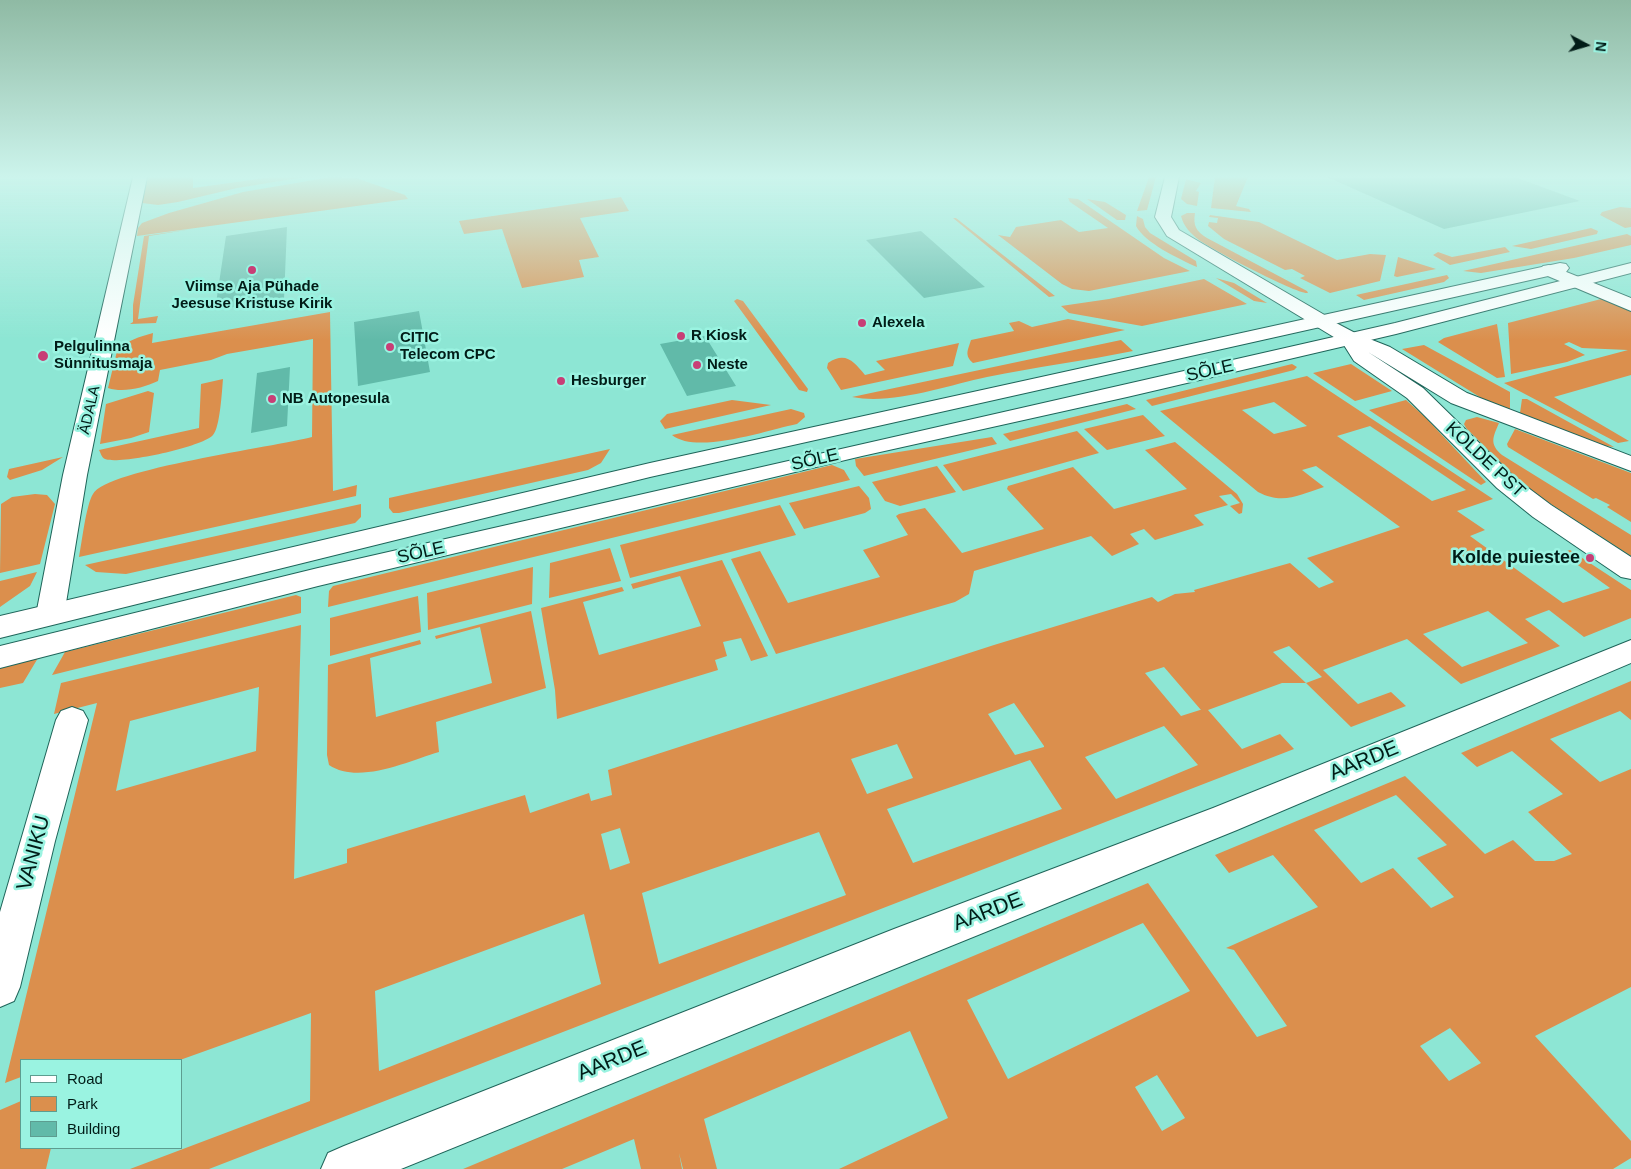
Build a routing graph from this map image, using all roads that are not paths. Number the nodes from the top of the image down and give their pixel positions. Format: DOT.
graph roads {
  1 [pos="129,232"];
  2 [pos="1172,232"];
  3 [pos="1631,252"];
  4 [pos="1594,260"];
  5 [pos="1631,268"];
  6 [pos="1576,273"];
  7 [pos="1631,305"];
  8 [pos="1321,321"];
  9 [pos="1350,338"];
  10 [pos="1512,419"];
  11 [pos="1453,431"];
  12 [pos="1631,464"];
  13 [pos="1631,570"];
  14 [pos="50,615"];
  15 [pos="0,627"];
  16 [pos="1631,651"];
  17 [pos="0,657"];
  18 [pos="72,720"];
  19 [pos="0,987"];
  20 [pos="344,1169"];
  1 -- 14 [label="street, ÄDALA"];
  2 -- 8 [label="street, KOLDE PST"];
  3 -- 4 [label="street"];
  5 -- 6 [label="street, SÕLE"];
  6 -- 7 [label="street"];
  6 -- 8 [label="street, SÕLE"];
  6 -- 9 [label="street, SÕLE"];
  8 -- 9 [label="street, KOLDE PST"];
  8 -- 14 [label="street, SÕLE"];
  9 -- 10 [label="street, KOLDE PST"];
  9 -- 11 [label="street, KOLDE PST"];
  9 -- 17 [label="street, SÕLE"];
  10 -- 11 [label="street"];
  10 -- 12 [label="street, KOLDE PST"];
  11 -- 13 [label="street, KOLDE PST"];
  14 -- 15 [label="street, SÕLE"];
  16 -- 20 [label="street, AARDE"];
  18 -- 19 [label="street, VANIKU"];
}
